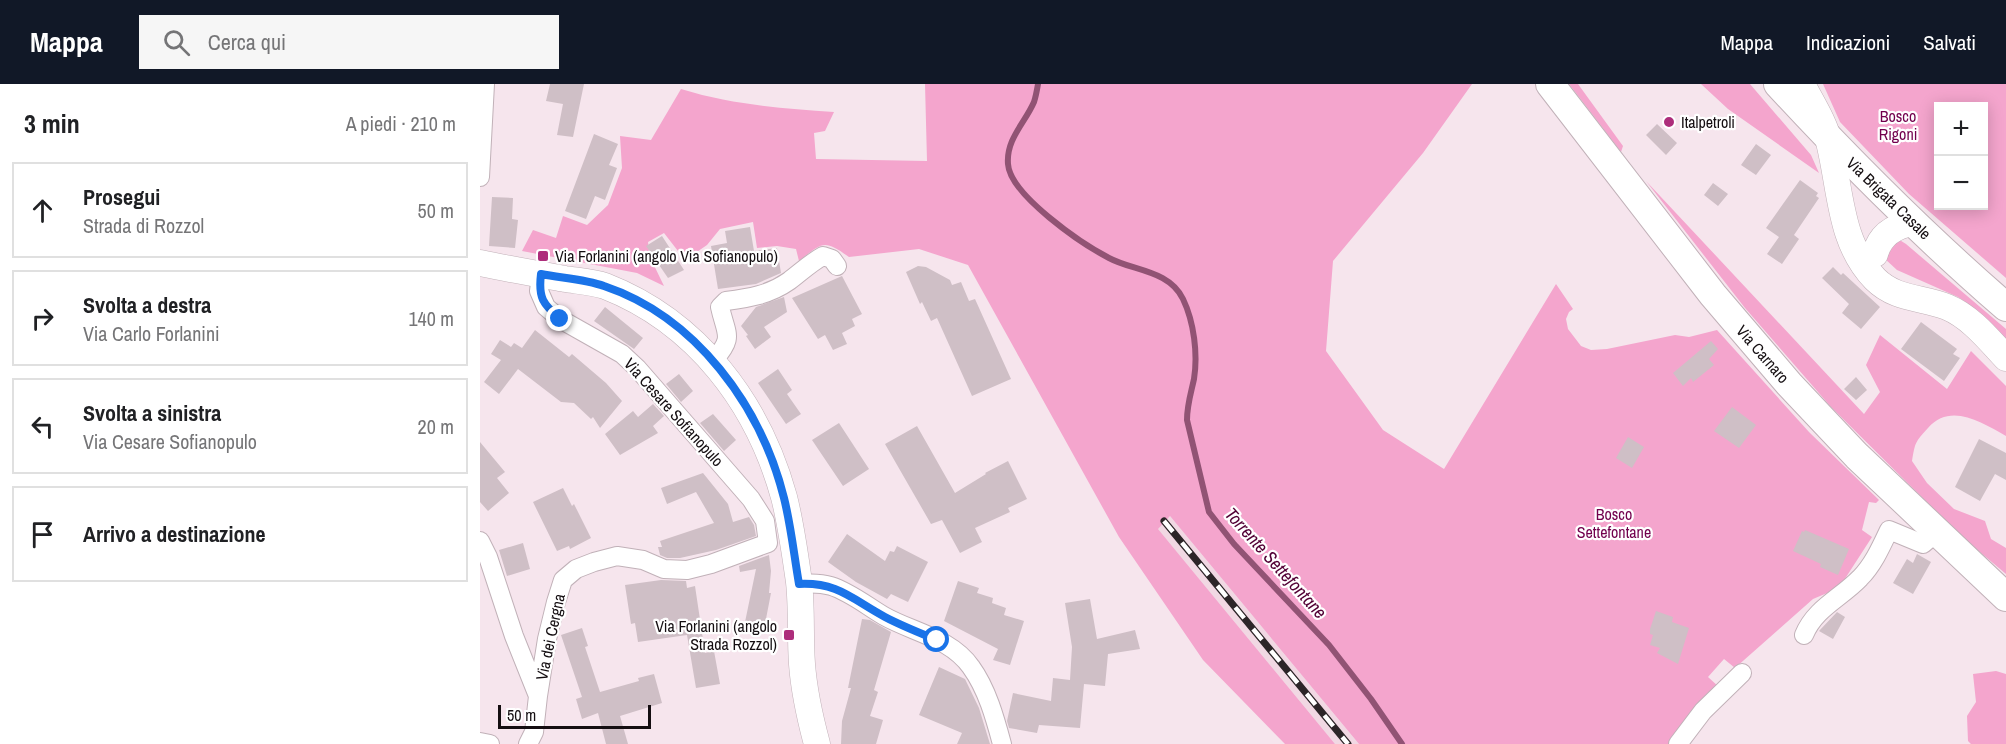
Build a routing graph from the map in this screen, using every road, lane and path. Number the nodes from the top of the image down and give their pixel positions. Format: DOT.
graph roads {
  1 [pos="485,84"];
  2 [pos="1550,84"];
  3 [pos="1778,84"];
  4 [pos="1802,84"];
  5 [pos="1829,140"];
  6 [pos="480,177"];
  7 [pos="1913,223"];
  8 [pos="1875,254"];
  9 [pos="480,263"];
  10 [pos="837,266"];
  11 [pos="541,274"];
  12 [pos="1946,307"];
  13 [pos="2006,307"];
  14 [pos="2006,358"];
  15 [pos="713,361"];
  16 [pos="1936,533"];
  17 [pos="480,541"];
  18 [pos="768,543"];
  19 [pos="799,584"];
  20 [pos="2006,597"];
  21 [pos="1804,635"];
  22 [pos="1742,673"];
  23 [pos="538,696"];
  24 [pos="480,742"];
  25 [pos="490,744"];
  26 [pos="528,744"];
  27 [pos="817,744"];
  28 [pos="1002,744"];
  29 [pos="1678,744"];
  1 -- 6 [label="street"];
  2 -- 16 [label="main road, Via Carnaro"];
  3 -- 5 [label="main road, Via Brigata Casale"];
  4 -- 5 [label="main road"];
  5 -- 7 [label="main road, Via Brigata Casale"];
  5 -- 8 [label="main road"];
  5 -- 12 [label="main road"];
  7 -- 8 [label="main road"];
  7 -- 13 [label="main road, Via Brigata Casale"];
  8 -- 12 [label="main road"];
  9 -- 11 [label="main road"];
  10 -- 15 [label="street"];
  11 -- 15 [label="main road"];
  11 -- 18 [label="street, Via Cesare Sofianopulo"];
  12 -- 14 [label="main road"];
  15 -- 19 [label="main road"];
  16 -- 20 [label="main road, Via Carnaro"];
  16 -- 21 [label="street"];
  17 -- 23 [label="street"];
  18 -- 23 [label="street, Via dei Cergna"];
  19 -- 27 [label="main road"];
  19 -- 28 [label="street"];
  22 -- 29 [label="street"];
  23 -- 26 [label="street, Via dei Cergna"];
  24 -- 25 [label="street"];
}
